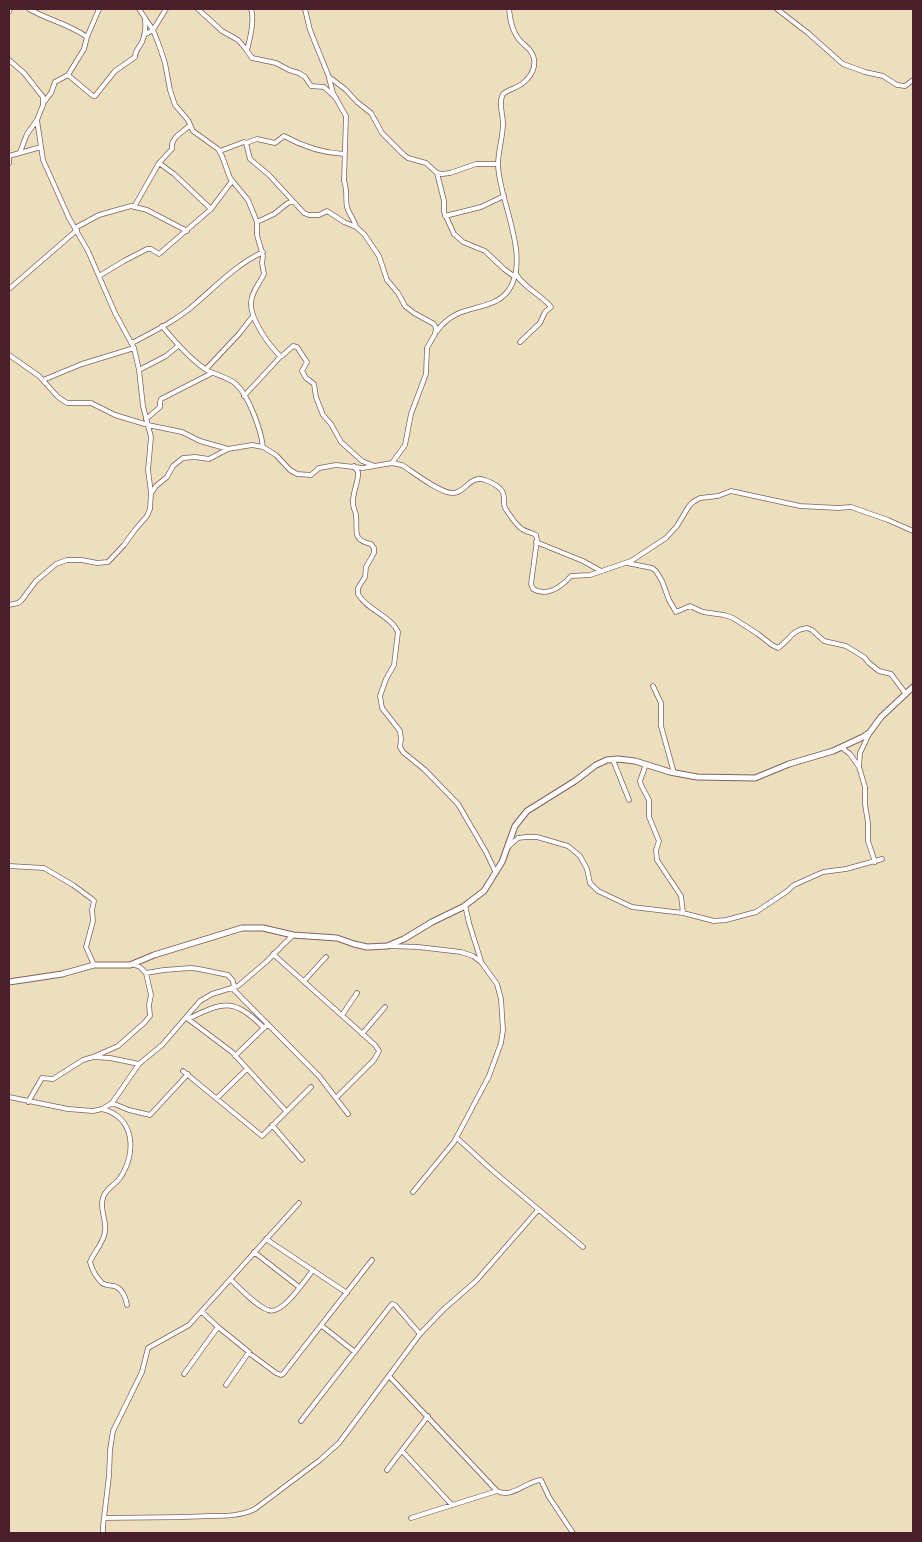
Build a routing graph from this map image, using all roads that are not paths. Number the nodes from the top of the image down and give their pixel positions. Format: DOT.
graph roads {
  1 [pos="30,9"];
  2 [pos="99,9"];
  3 [pos="139,9"];
  4 [pos="166,9"];
  5 [pos="205,9"];
  6 [pos="251,9"];
  7 [pos="305,9"];
  8 [pos="509,9"];
  9 [pos="777,9"];
  10 [pos="199,10"];
  11 [pos="145,18"];
  12 [pos="152,30"];
  13 [pos="143,35"];
  14 [pos="87,37"];
  15 [pos="247,50"];
  16 [pos="9,60"];
  17 [pos="68,75"];
  18 [pos="329,77"];
  19 [pos="913,80"];
  20 [pos="336,98"];
  21 [pos="44,102"];
  22 [pos="37,120"];
  23 [pos="189,126"];
  24 [pos="246,143"];
  25 [pos="41,147"];
  26 [pos="220,151"];
  27 [pos="20,152"];
  28 [pos="344,154"];
  29 [pos="9,157"];
  30 [pos="9,163"];
  31 [pos="159,163"];
  32 [pos="498,164"];
  33 [pos="437,172"];
  34 [pos="232,181"];
  35 [pos="504,196"];
  36 [pos="294,201"];
  37 [pos="134,207"];
  38 [pos="211,209"];
  39 [pos="445,216"];
  40 [pos="257,222"];
  41 [pos="356,227"];
  42 [pos="76,229"];
  43 [pos="187,231"];
  44 [pos="263,252"];
  45 [pos="515,275"];
  46 [pos="99,276"];
  47 [pos="9,288"];
  48 [pos="254,316"];
  49 [pos="162,326"];
  50 [pos="436,331"];
  51 [pos="520,342"];
  52 [pos="132,343"];
  53 [pos="178,346"];
  54 [pos="134,348"];
  55 [pos="9,355"];
  56 [pos="281,356"];
  57 [pos="206,369"];
  58 [pos="139,370"];
  59 [pos="212,373"];
  60 [pos="43,380"];
  61 [pos="244,396"];
  62 [pos="146,419"];
  63 [pos="148,425"];
  64 [pos="263,447"];
  65 [pos="228,449"];
  66 [pos="356,454"];
  67 [pos="398,456"];
  68 [pos="392,463"];
  69 [pos="398,463"];
  70 [pos="354,466"];
  71 [pos="375,466"];
  72 [pos="151,494"];
  73 [pos="913,531"];
  74 [pos="536,542"];
  75 [pos="627,563"];
  76 [pos="601,572"];
  77 [pos="9,605"];
  78 [pos="653,686"];
  79 [pos="913,688"];
  80 [pos="906,694"];
  81 [pos="868,734"];
  82 [pos="842,747"];
  83 [pos="614,760"];
  84 [pos="646,764"];
  85 [pos="858,767"];
  86 [pos="674,773"];
  87 [pos="629,800"];
  88 [pos="507,848"];
  89 [pos="882,859"];
  90 [pos="875,862"];
  91 [pos="9,866"];
  92 [pos="496,873"];
  93 [pos="465,905"];
  94 [pos="683,913"];
  95 [pos="293,934"];
  96 [pos="387,946"];
  97 [pos="273,954"];
  98 [pos="326,957"];
  99 [pos="481,962"];
  100 [pos="132,964"];
  101 [pos="94,965"];
  102 [pos="146,973"];
  103 [pos="304,981"];
  104 [pos="9,982"];
  105 [pos="233,988"];
  106 [pos="358,993"];
  107 [pos="385,1007"];
  108 [pos="342,1015"];
  109 [pos="268,1024"];
  110 [pos="264,1028"];
  111 [pos="362,1034"];
  112 [pos="236,1056"];
  113 [pos="93,1057"];
  114 [pos="138,1064"];
  115 [pos="247,1069"];
  116 [pos="183,1071"];
  117 [pos="188,1074"];
  118 [pos="311,1087"];
  119 [pos="9,1097"];
  120 [pos="217,1098"];
  121 [pos="336,1098"];
  122 [pos="28,1102"];
  123 [pos="112,1103"];
  124 [pos="102,1109"];
  125 [pos="286,1111"];
  126 [pos="348,1114"];
  127 [pos="272,1126"];
  128 [pos="457,1138"];
  129 [pos="302,1160"];
  130 [pos="413,1192"];
  131 [pos="299,1203"];
  132 [pos="538,1210"];
  133 [pos="266,1239"];
  134 [pos="584,1247"];
  135 [pos="254,1252"];
  136 [pos="372,1260"];
  137 [pos="313,1270"];
  138 [pos="231,1280"];
  139 [pos="298,1288"];
  140 [pos="347,1293"];
  141 [pos="127,1306"];
  142 [pos="202,1312"];
  143 [pos="322,1326"];
  144 [pos="218,1327"];
  145 [pos="420,1334"];
  146 [pos="355,1352"];
  147 [pos="250,1353"];
  148 [pos="184,1374"];
  149 [pos="389,1376"];
  150 [pos="226,1385"];
  151 [pos="428,1416"];
  152 [pos="301,1421"];
  153 [pos="402,1451"];
  154 [pos="387,1470"];
  155 [pos="497,1491"];
  156 [pos="452,1505"];
  157 [pos="104,1518"];
  158 [pos="411,1518"];
  159 [pos="103,1533"];
  160 [pos="572,1533"];
  1 -- 14 [label="street"];
  2 -- 14 [label="street"];
  3 -- 11 [label="street"];
  4 -- 12 [label="street"];
  5 -- 10 [label="street"];
  6 -- 15 [label="street"];
  7 -- 18 [label="street"];
  8 -- 32 [label="street"];
  9 -- 19 [label="street"];
  10 -- 15 [label="street"];
  11 -- 12 [label="street"];
  11 -- 13 [label="street"];
  12 -- 13 [label="street"];
  12 -- 23 [label="street"];
  13 -- 17 [label="street"];
  14 -- 17 [label="street"];
  15 -- 20 [label="street"];
  16 -- 21 [label="street"];
  17 -- 21 [label="street"];
  18 -- 20 [label="street"];
  18 -- 33 [label="street"];
  20 -- 28 [label="street"];
  21 -- 22 [label="street"];
  22 -- 25 [label="street"];
  22 -- 27 [label="street"];
  23 -- 26 [label="street"];
  23 -- 31 [label="street"];
  24 -- 26 [label="street"];
  24 -- 28 [label="street"];
  24 -- 36 [label="street"];
  25 -- 27 [label="street"];
  25 -- 42 [label="street"];
  26 -- 34 [label="street"];
  27 -- 29 [label="street"];
  28 -- 41 [label="street"];
  29 -- 30 [label="street"];
  31 -- 37 [label="street"];
  31 -- 38 [label="street"];
  32 -- 33 [label="street"];
  32 -- 35 [label="street"];
  33 -- 39 [label="street"];
  34 -- 38 [label="street"];
  34 -- 40 [label="street"];
  35 -- 39 [label="street"];
  35 -- 45 [label="street"];
  36 -- 40 [label="street"];
  36 -- 41 [label="street"];
  37 -- 42 [label="street"];
  37 -- 43 [label="street"];
  38 -- 43 [label="street"];
  39 -- 45 [label="street"];
  40 -- 44 [label="street"];
  41 -- 50 [label="street"];
  42 -- 46 [label="street"];
  42 -- 47 [label="street"];
  43 -- 46 [label="street"];
  44 -- 48 [label="street"];
  44 -- 49 [label="street"];
  45 -- 50 [label="street"];
  45 -- 51 [label="street"];
  46 -- 52 [label="street"];
  48 -- 56 [label="street"];
  48 -- 57 [label="street"];
  49 -- 52 [label="street"];
  49 -- 53 [label="street"];
  50 -- 67 [label="street"];
  52 -- 54 [label="street"];
  53 -- 57 [label="street"];
  53 -- 58 [label="street"];
  54 -- 58 [label="street"];
  54 -- 60 [label="street"];
  55 -- 60 [label="street"];
  56 -- 61 [label="street"];
  56 -- 66 [label="street"];
  57 -- 59 [label="street"];
  58 -- 62 [label="street"];
  59 -- 61 [label="street"];
  59 -- 62 [label="street"];
  60 -- 63 [label="street"];
  61 -- 64 [label="street"];
  62 -- 63 [label="street"];
  63 -- 65 [label="street"];
  63 -- 72 [label="street"];
  64 -- 65 [label="street"];
  64 -- 70 [label="street"];
  65 -- 72 [label="street"];
  66 -- 70 [label="street"];
  66 -- 71 [label="street"];
  67 -- 68 [label="street"];
  67 -- 69 [label="street"];
  68 -- 69 [label="street"];
  68 -- 71 [label="street"];
  69 -- 74 [label="street"];
  70 -- 71 [label="street"];
  70 -- 92 [label="street"];
  72 -- 77 [label="street"];
  73 -- 75 [label="street"];
  74 -- 76 [label="street"];
  74 -- 76 [label="street"];
  75 -- 76 [label="street"];
  75 -- 80 [label="street"];
  78 -- 86 [label="street"];
  79 -- 80 [label="street"];
  80 -- 81 [label="street"];
  81 -- 82 [label="street"];
  81 -- 85 [label="street"];
  82 -- 85 [label="street"];
  82 -- 86 [label="street"];
  83 -- 84 [label="street"];
  83 -- 87 [label="street"];
  83 -- 88 [label="street"];
  84 -- 86 [label="street"];
  84 -- 94 [label="street"];
  85 -- 90 [label="street"];
  88 -- 92 [label="street"];
  88 -- 94 [label="street"];
  89 -- 90 [label="street"];
  90 -- 94 [label="street"];
  91 -- 101 [label="street"];
  92 -- 93 [label="street"];
  93 -- 96 [label="street"];
  93 -- 99 [label="street"];
  95 -- 96 [label="street"];
  95 -- 97 [label="street"];
  95 -- 100 [label="street"];
  96 -- 99 [label="street"];
  97 -- 103 [label="street"];
  97 -- 105 [label="street"];
  98 -- 103 [label="street"];
  99 -- 128 [label="street"];
  100 -- 101 [label="street"];
  100 -- 102 [label="street"];
  101 -- 104 [label="street"];
  102 -- 105 [label="street"];
  102 -- 113 [label="street"];
  103 -- 108 [label="street"];
  105 -- 109 [label="street"];
  105 -- 114 [label="street"];
  106 -- 108 [label="street"];
  107 -- 111 [label="street"];
  108 -- 111 [label="street"];
  109 -- 110 [label="street"];
  109 -- 121 [label="street"];
  110 -- 112 [label="street"];
  110 -- 112 [label="street"];
  111 -- 121 [label="street"];
  112 -- 115 [label="street"];
  113 -- 114 [label="street"];
  113 -- 122 [label="street"];
  114 -- 123 [label="street"];
  115 -- 120 [label="street"];
  115 -- 125 [label="street"];
  116 -- 117 [label="street"];
  117 -- 120 [label="street"];
  117 -- 123 [label="street"];
  118 -- 125 [label="street"];
  119 -- 122 [label="street"];
  120 -- 127 [label="street"];
  121 -- 126 [label="street"];
  122 -- 124 [label="street"];
  123 -- 124 [label="street"];
  124 -- 141 [label="street"];
  125 -- 127 [label="street"];
  127 -- 129 [label="street"];
  128 -- 130 [label="street"];
  128 -- 132 [label="street"];
  131 -- 133 [label="street"];
  132 -- 134 [label="street"];
  132 -- 145 [label="street"];
  133 -- 135 [label="street"];
  133 -- 137 [label="street"];
  135 -- 138 [label="street"];
  135 -- 139 [label="street"];
  136 -- 140 [label="street"];
  137 -- 139 [label="street"];
  137 -- 140 [label="street"];
  138 -- 139 [label="street"];
  138 -- 142 [label="street"];
  140 -- 143 [label="street"];
  142 -- 144 [label="street"];
  142 -- 157 [label="street"];
  143 -- 146 [label="street"];
  143 -- 147 [label="street"];
  144 -- 147 [label="street"];
  144 -- 148 [label="street"];
  145 -- 146 [label="street"];
  145 -- 149 [label="street"];
  146 -- 152 [label="street"];
  147 -- 150 [label="street"];
  149 -- 151 [label="street"];
  149 -- 157 [label="street"];
  151 -- 153 [label="street"];
  151 -- 155 [label="street"];
  153 -- 154 [label="street"];
  153 -- 156 [label="street"];
  155 -- 156 [label="street"];
  155 -- 160 [label="street"];
  156 -- 158 [label="street"];
  157 -- 159 [label="street"];
}
